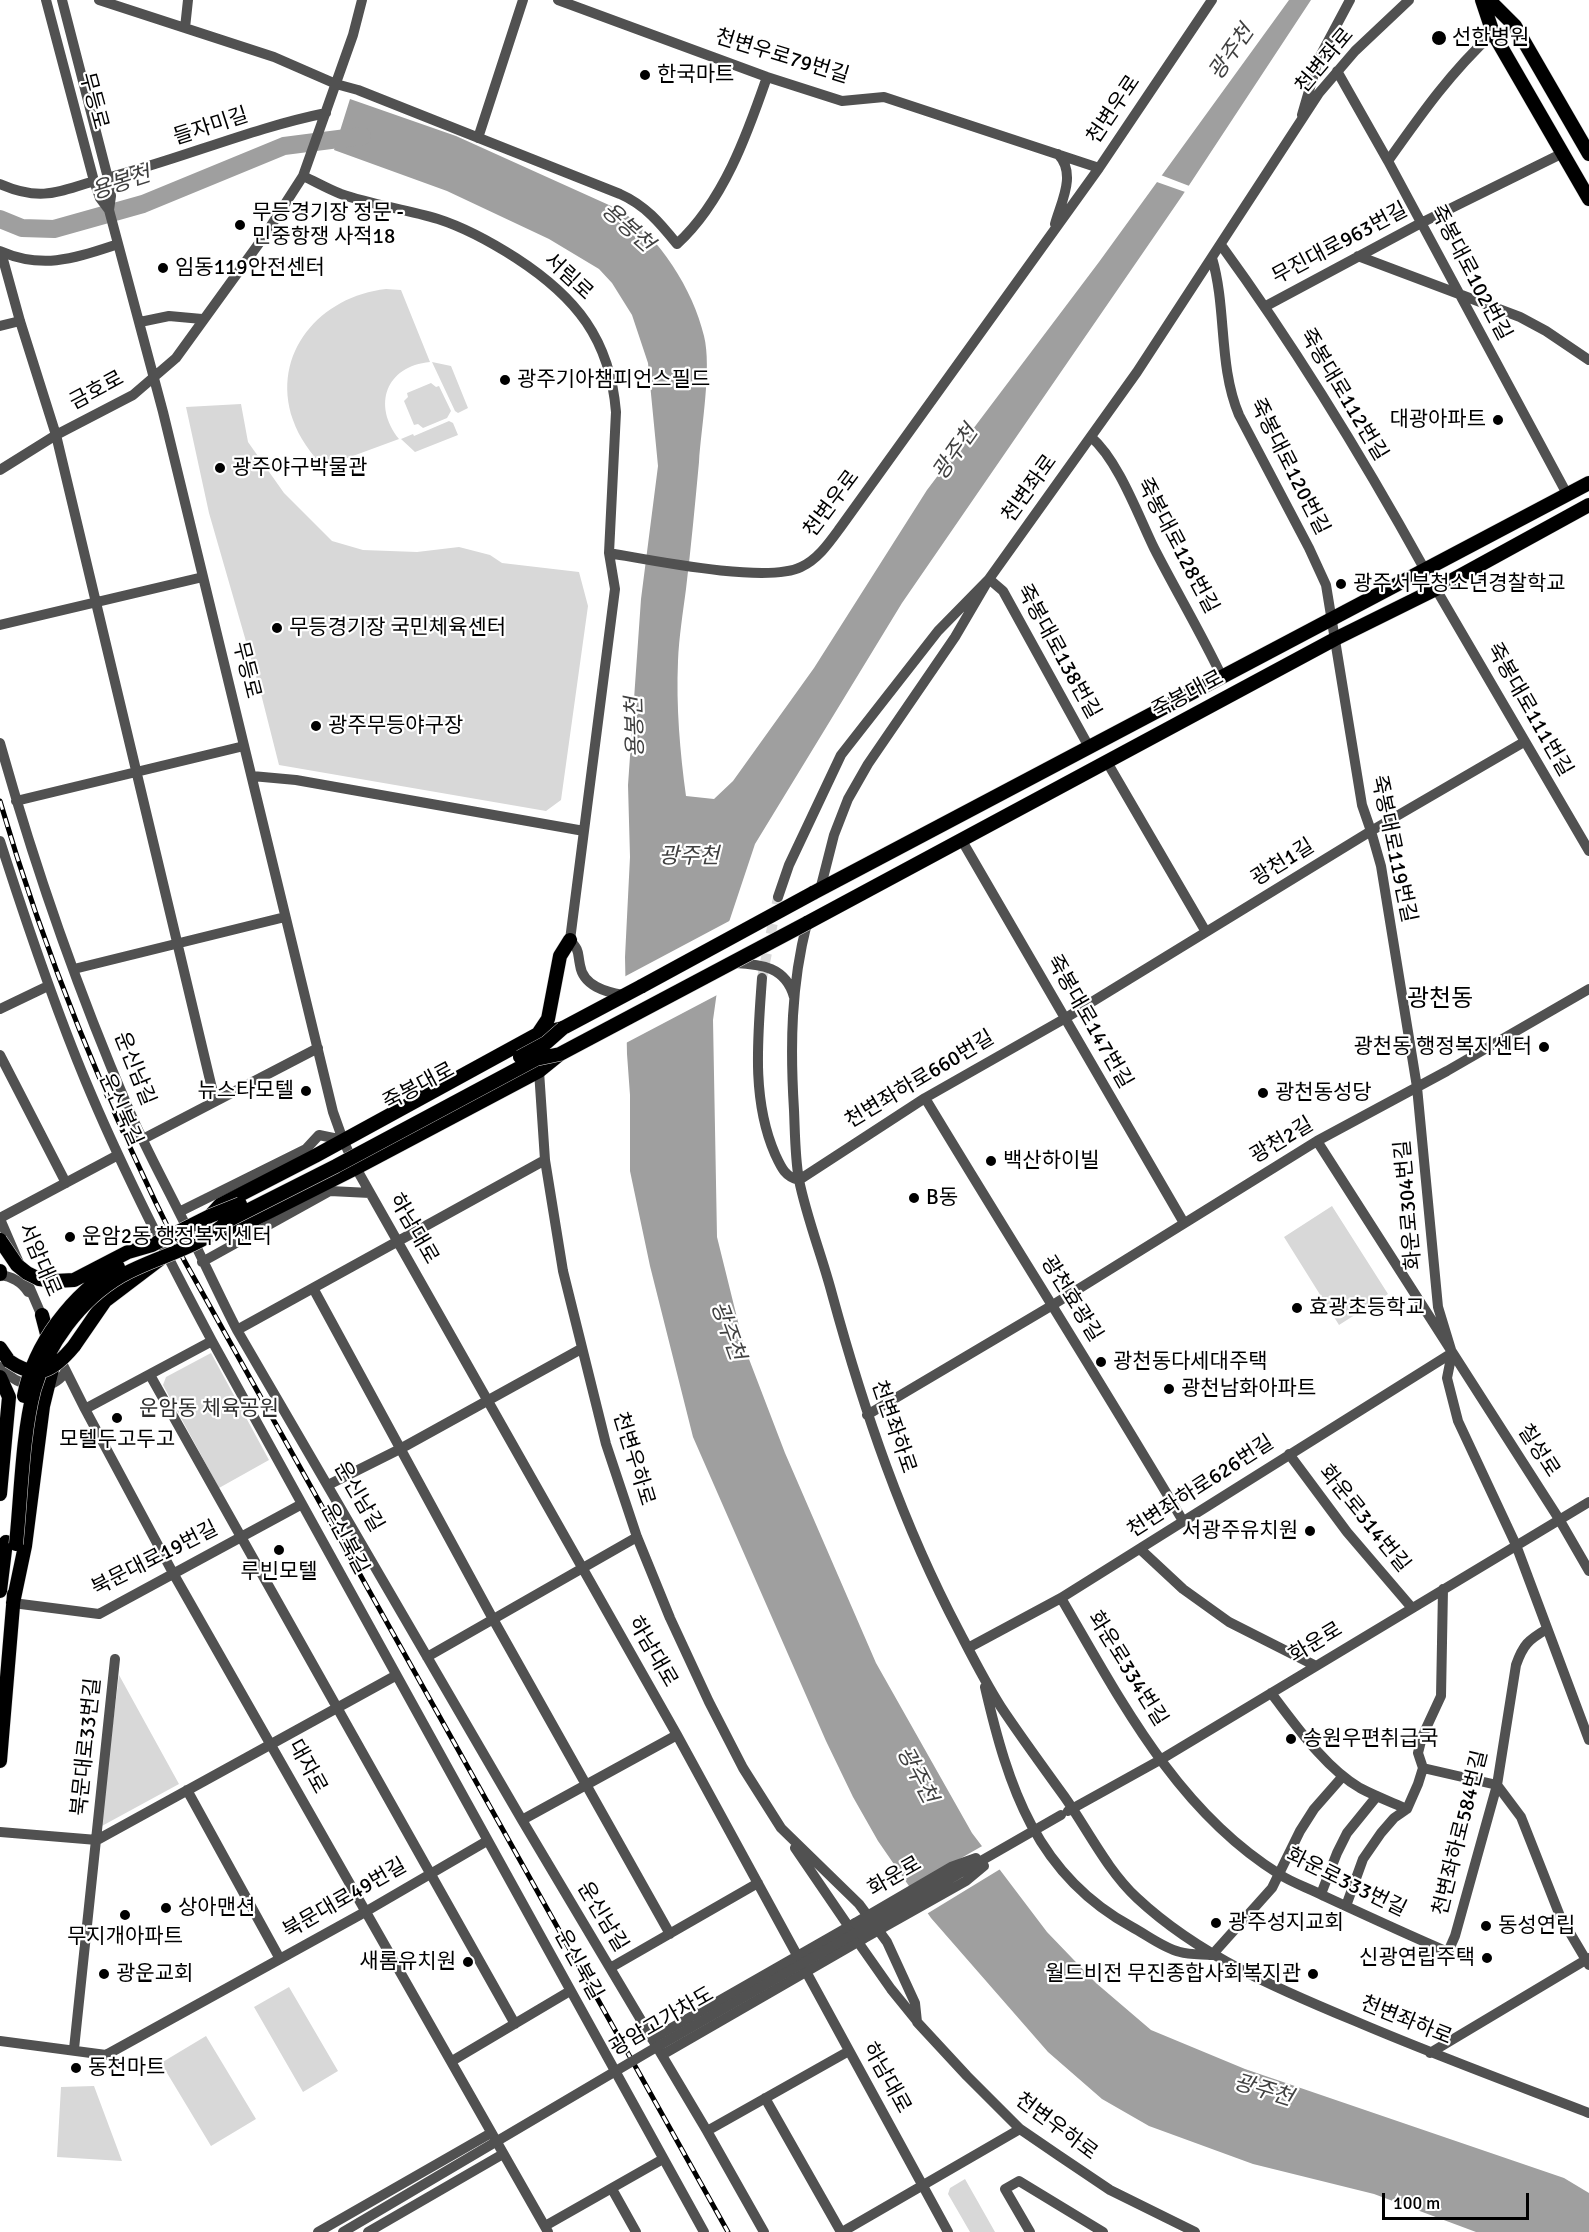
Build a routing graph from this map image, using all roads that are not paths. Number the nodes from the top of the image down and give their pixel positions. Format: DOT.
graph roads {
  1 [pos="46,0"];
  2 [pos="62,0"];
  3 [pos="99,0"];
  4 [pos="188,0"];
  5 [pos="362,0"];
  6 [pos="523,0"];
  7 [pos="558,0"];
  8 [pos="1212,0"];
  9 [pos="1350,0"];
  10 [pos="1409,0"];
  11 [pos="1482,0"];
  12 [pos="1489,0"];
  13 [pos="185,28"];
  14 [pos="1493,33"];
  15 [pos="1337,71"];
  16 [pos="767,77"];
  17 [pos="336,84"];
  18 [pos="326,112"];
  19 [pos="1299,124"];
  20 [pos="478,138"];
  21 [pos="1563,153"];
  22 [pos="1058,154"];
  23 [pos="1589,154"];
  24 [pos="1388,161"];
  25 [pos="1099,168"];
  26 [pos="304,174"];
  27 [pos="108,180"];
  28 [pos="1,182"];
  29 [pos="95,185"];
  30 [pos="1589,199"];
  31 [pos="109,210"];
  32 [pos="1421,223"];
  33 [pos="1052,234"];
  34 [pos="118,244"];
  35 [pos="1221,245"];
  36 [pos="1,252"];
  37 [pos="1358,256"];
  38 [pos="1212,258"];
  39 [pos="1461,296"];
  40 [pos="1266,306"];
  41 [pos="202,319"];
  42 [pos="20,321"];
  43 [pos="140,322"];
  44 [pos="0,326"];
  45 [pos="1589,360"];
  46 [pos="155,378"];
  47 [pos="56,435"];
  48 [pos="1090,437"];
  49 [pos="0,470"];
  50 [pos="1589,483"];
  51 [pos="1567,495"];
  52 [pos="1589,505"];
  53 [pos="609,553"];
  54 [pos="1425,570"];
  55 [pos="203,577"];
  56 [pos="989,579"];
  57 [pos="1436,589"];
  58 [pos="96,602"];
  59 [pos="1332,619"];
  60 [pos="0,625"];
  61 [pos="1335,639"];
  62 [pos="1222,678"];
  63 [pos="1524,742"];
  64 [pos="0,743"];
  65 [pos="244,746"];
  66 [pos="1089,747"];
  67 [pos="1107,762"];
  68 [pos="137,772"];
  69 [pos="252,776"];
  70 [pos="16,801"];
  71 [pos="584,831"];
  72 [pos="1371,831"];
  73 [pos="961,839"];
  74 [pos="0,841"];
  75 [pos="1589,851"];
  76 [pos="817,892"];
  77 [pos="778,897"];
  78 [pos="285,917"];
  79 [pos="807,923"];
  80 [pos="1206,932"];
  81 [pos="570,940"];
  82 [pos="179,944"];
  83 [pos="735,963"];
  84 [pos="74,969"];
  85 [pos="762,978"];
  86 [pos="48,986"];
  87 [pos="1589,989"];
  88 [pos="623,995"];
  89 [pos="794,997"];
  90 [pos="0,1009"];
  91 [pos="1064,1019"];
  92 [pos="562,1028"];
  93 [pos="538,1034"];
  94 [pos="318,1048"];
  95 [pos="560,1054"];
  96 [pos="0,1055"];
  97 [pos="539,1071"];
  98 [pos="1417,1088"];
  99 [pos="925,1098"];
  100 [pos="215,1101"];
  101 [pos="143,1139"];
  102 [pos="343,1140"];
  103 [pos="1317,1141"];
  104 [pos="118,1155"];
  105 [pos="545,1160"];
  106 [pos="356,1168"];
  107 [pos="799,1180"];
  108 [pos="66,1183"];
  109 [pos="370,1193"];
  110 [pos="179,1212"];
  111 [pos="210,1216"];
  112 [pos="0,1219"];
  113 [pos="1184,1223"];
  114 [pos="218,1232"];
  115 [pos="0,1240"];
  116 [pos="398,1241"];
  117 [pos="152,1245"];
  118 [pos="159,1260"];
  119 [pos="202,1262"];
  120 [pos="0,1274"];
  121 [pos="313,1288"];
  122 [pos="1051,1306"];
  123 [pos="42,1315"];
  124 [pos="237,1330"];
  125 [pos="212,1341"];
  126 [pos="0,1348"];
  127 [pos="581,1349"];
  128 [pos="1452,1353"];
  129 [pos="0,1367"];
  130 [pos="65,1373"];
  131 [pos="150,1375"];
  132 [pos="0,1377"];
  133 [pos="50,1384"];
  134 [pos="488,1402"];
  135 [pos="84,1409"];
  136 [pos="867,1415"];
  137 [pos="3,1423"];
  138 [pos="400,1449"];
  139 [pos="1289,1454"];
  140 [pos="328,1485"];
  141 [pos="0,1494"];
  142 [pos="1589,1502"];
  143 [pos="302,1504"];
  144 [pos="1559,1520"];
  145 [pos="1184,1521"];
  146 [pos="242,1536"];
  147 [pos="637,1537"];
  148 [pos="11,1543"];
  149 [pos="1516,1545"];
  150 [pos="1140,1550"];
  151 [pos="582,1570"];
  152 [pos="1589,1571"];
  153 [pos="173,1573"];
  154 [pos="1443,1589"];
  155 [pos="0,1591"];
  156 [pos="1061,1598"];
  157 [pos="13,1603"];
  158 [pos="1412,1608"];
  159 [pos="493,1619"];
  160 [pos="1547,1629"];
  161 [pos="968,1648"];
  162 [pos="427,1657"];
  163 [pos="115,1659"];
  164 [pos="1316,1666"];
  165 [pos="982,1675"];
  166 [pos="395,1676"];
  167 [pos="1270,1693"];
  168 [pos="338,1707"];
  169 [pos="677,1736"];
  170 [pos="1589,1740"];
  171 [pos="271,1743"];
  172 [pos="1160,1760"];
  173 [pos="0,1761"];
  174 [pos="1423,1768"];
  175 [pos="1343,1776"];
  176 [pos="586,1785"];
  177 [pos="1497,1785"];
  178 [pos="187,1790"];
  179 [pos="1377,1796"];
  180 [pos="1073,1808"];
  181 [pos="1407,1809"];
  182 [pos="522,1820"];
  183 [pos="782,1828"];
  184 [pos="0,1832"];
  185 [pos="97,1840"];
  186 [pos="487,1841"];
  187 [pos="1002,1850"];
  188 [pos="429,1874"];
  189 [pos="1279,1874"];
  190 [pos="758,1883"];
  191 [pos="1321,1894"];
  192 [pos="1346,1906"];
  193 [pos="365,1912"];
  194 [pos="852,1925"];
  195 [pos="670,1934"];
  196 [pos="860,1940"];
  197 [pos="1448,1952"];
  198 [pos="1212,1955"];
  199 [pos="798,1956"];
  200 [pos="280,1959"];
  201 [pos="1588,1961"];
  202 [pos="610,1968"];
  203 [pos="806,1972"];
  204 [pos="570,1991"];
  205 [pos="917,2022"];
  206 [pos="515,2024"];
  207 [pos="652,2039"];
  208 [pos="0,2041"];
  209 [pos="74,2049"];
  210 [pos="849,2051"];
  211 [pos="1430,2053"];
  212 [pos="662,2055"];
  213 [pos="452,2061"];
  214 [pos="765,2098"];
  215 [pos="1589,2113"];
  216 [pos="1020,2129"];
  217 [pos="707,2131"];
  218 [pos="491,2133"];
  219 [pos="503,2154"];
  220 [pos="663,2159"];
  221 [pos="923,2186"];
  222 [pos="612,2189"];
  223 [pos="547,2229"];
  224 [pos="318,2232"];
  225 [pos="343,2232"];
  226 [pos="368,2232"];
  227 [pos="636,2232"];
  228 [pos="704,2232"];
  229 [pos="764,2232"];
  230 [pos="841,2232"];
  231 [pos="948,2232"];
  232 [pos="1030,2232"];
  233 [pos="1103,2232"];
  234 [pos="1195,2232"];
  1 -- 29 [label="street, 무등로"];
  2 -- 27 [label="street, 무등로"];
  3 -- 13 [label="street"];
  4 -- 13 [label="street"];
  5 -- 17 [label="street"];
  6 -- 20 [label="street"];
  7 -- 16 [label="street, 천변우로79번길"];
  8 -- 25 [label="street, 천변우로"];
  9 -- 19 [label="street, 천변좌로"];
  10 -- 15 [label="street, 천변좌로"];
  11 -- 14 [label="main road"];
  12 -- 23 [label="main road"];
  13 -- 17 [label="street"];
  14 -- 21 [label="main road"];
  14 -- 24 [label="street"];
  15 -- 19 [label="street, 천변좌로"];
  15 -- 24 [label="street, 죽봉대로102번길"];
  16 -- 20 [label="street"];
  16 -- 22 [label="street, 천변우로79번길"];
  17 -- 18 [label="street"];
  17 -- 20 [label="street"];
  18 -- 26 [label="street"];
  18 -- 27 [label="street, 들자미길"];
  19 -- 35 [label="street, 천변좌로"];
  21 -- 30 [label="main road"];
  21 -- 32 [label="street, 무진대로963번길"];
  22 -- 25 [label="street, 천변우로79번길"];
  22 -- 33 [label="street"];
  24 -- 32 [label="street, 죽봉대로102번길"];
  25 -- 33 [label="street, 천변우로"];
  26 -- 41 [label="street"];
  26 -- 53 [label="street, 서림로"];
  27 -- 31 [label="street, 무등로"];
  28 -- 29 [label="street"];
  29 -- 31 [label="street, 무등로"];
  31 -- 34 [label="street, 무등로"];
  32 -- 37 [label="street, 무진대로963번길"];
  32 -- 39 [label="street, 죽봉대로102번길"];
  33 -- 53 [label="street, 천변우로"];
  34 -- 36 [label="street"];
  34 -- 43 [label="street, 무등로"];
  35 -- 38 [label="street, 천변좌로"];
  35 -- 40 [label="street, 죽봉대로112번길"];
  36 -- 42 [label="street"];
  37 -- 39 [label="street"];
  37 -- 40 [label="street, 무진대로963번길"];
  38 -- 48 [label="street, 천변좌로"];
  38 -- 59 [label="street, 죽봉대로120번길"];
  39 -- 45 [label="street"];
  39 -- 51 [label="street, 죽봉대로102번길"];
  40 -- 54 [label="street, 죽봉대로112번길"];
  41 -- 43 [label="street"];
  41 -- 46 [label="street"];
  42 -- 44 [label="street"];
  42 -- 47 [label="street"];
  43 -- 46 [label="street, 무등로"];
  46 -- 47 [label="street, 금호로"];
  46 -- 55 [label="street, 무등로"];
  47 -- 49 [label="street, 금호로"];
  47 -- 58 [label="street, 금호로"];
  48 -- 56 [label="street, 천변좌로"];
  48 -- 62 [label="street, 죽봉대로128번길"];
  50 -- 51 [label="main road, 죽봉대로"];
  51 -- 54 [label="main road, 죽봉대로"];
  52 -- 57 [label="main road, 죽봉대로"];
  53 -- 71 [label="street"];
  54 -- 59 [label="main road, 죽봉대로"];
  55 -- 58 [label="street"];
  55 -- 65 [label="street, 무등로"];
  56 -- 66 [label="street, 죽봉대로138번길"];
  56 -- 76 [label="street, 천변좌로"];
  56 -- 77 [label="street"];
  57 -- 61 [label="main road, 죽봉대로"];
  57 -- 63 [label="street, 죽봉대로111번길"];
  58 -- 60 [label="street"];
  58 -- 68 [label="street, 금호로"];
  59 -- 61 [label="street, 죽봉대로119번길"];
  59 -- 62 [label="main road, 죽봉대로"];
  61 -- 67 [label="main road, 죽봉대로"];
  61 -- 72 [label="street, 죽봉대로119번길"];
  62 -- 66 [label="main road, 죽봉대로"];
  63 -- 72 [label="street, 광천1길"];
  63 -- 75 [label="street, 죽봉대로111번길"];
  64 -- 70 [label="street, 운신남길"];
  65 -- 68 [label="street"];
  65 -- 69 [label="street, 무등로"];
  66 -- 76 [label="main road, 죽봉대로"];
  67 -- 73 [label="main road, 죽봉대로"];
  67 -- 80 [label="street"];
  68 -- 70 [label="street"];
  68 -- 82 [label="street, 금호로"];
  69 -- 71 [label="street"];
  69 -- 78 [label="street, 무등로"];
  70 -- 84 [label="street, 운신남길"];
  71 -- 81 [label="street"];
  72 -- 80 [label="street, 광천1길"];
  72 -- 98 [label="street, 죽봉대로119번길"];
  73 -- 79 [label="main road, 죽봉대로"];
  73 -- 91 [label="street, 죽봉대로147번길"];
  74 -- 86 [label="street, 운신북길"];
  76 -- 88 [label="main road, 죽봉대로, bridge"];
  78 -- 82 [label="street"];
  78 -- 94 [label="street, 무등로"];
  79 -- 83 [label="main road, 죽봉대로, bridge"];
  79 -- 89 [label="street, 천변좌하로"];
  80 -- 91 [label="street, 광천1길"];
  81 -- 88 [label="street"];
  81 -- 93 [label="main road"];
  82 -- 84 [label="street"];
  82 -- 100 [label="street, 금호로"];
  83 -- 89 [label="street"];
  83 -- 95 [label="main road, 죽봉대로, bridge"];
  84 -- 101 [label="street, 운신남길"];
  85 -- 107 [label="street"];
  86 -- 90 [label="street"];
  86 -- 104 [label="street, 운신북길"];
  87 -- 98 [label="street, 광천2길"];
  88 -- 92 [label="main road, 죽봉대로"];
  89 -- 107 [label="street, 천변좌하로"];
  91 -- 99 [label="street, 천변좌하로660번길"];
  91 -- 113 [label="street, 죽봉대로147번길"];
  92 -- 93 [label="main road"];
  92 -- 111 [label="main road, 죽봉대로, bridge"];
  93 -- 102 [label="main road"];
  94 -- 100 [label="street"];
  94 -- 102 [label="street, 무등로"];
  95 -- 97 [label="main road"];
  95 -- 114 [label="main road, 죽봉대로, bridge"];
  96 -- 108 [label="street"];
  97 -- 105 [label="street, 천변우하로"];
  97 -- 106 [label="main road"];
  98 -- 103 [label="street, 광천2길"];
  98 -- 128 [label="street, 화운로304번길"];
  99 -- 107 [label="street, 천변좌하로660번길"];
  99 -- 122 [label="street, 광천효광길"];
  100 -- 101 [label="street"];
  101 -- 110 [label="street, 운신남길"];
  102 -- 106 [label="street, 하남대로"];
  102 -- 110 [label="street"];
  102 -- 111 [label="main road"];
  103 -- 113 [label="street, 광천2길"];
  103 -- 128 [label="street, 화운로304번길"];
  104 -- 108 [label="street"];
  104 -- 125 [label="street, 운신북길"];
  105 -- 116 [label="street"];
  105 -- 127 [label="street, 천변우하로"];
  106 -- 109 [label="street, 하남대로"];
  106 -- 114 [label="main road"];
  107 -- 136 [label="street, 천변좌하로"];
  108 -- 112 [label="street"];
  109 -- 116 [label="street, 하남대로"];
  109 -- 119 [label="street"];
  110 -- 119 [label="street, 운신남길"];
  111 -- 117 [label="main road, bridge"];
  112 -- 123 [label="street, 서암대로"];
  113 -- 122 [label="street, 광천2길"];
  114 -- 118 [label="main road, bridge"];
  115 -- 117 [label="main road, bridge"];
  116 -- 121 [label="street"];
  116 -- 134 [label="street, 하남대로"];
  117 -- 148 [label="main road, bridge"];
  118 -- 126 [label="main road, bridge"];
  118 -- 148 [label="main road, bridge"];
  119 -- 124 [label="street, 운신남길"];
  120 -- 123 [label="street"];
  121 -- 124 [label="street"];
  121 -- 138 [label="street"];
  122 -- 136 [label="street, 광천2길"];
  122 -- 145 [label="street, 광천효광길"];
  123 -- 130 [label="street, 대자로"];
  123 -- 133 [label="main road"];
  124 -- 140 [label="street, 운신남길"];
  125 -- 131 [label="street"];
  125 -- 143 [label="street, 운신북길"];
  127 -- 134 [label="street"];
  127 -- 147 [label="street, 천변우하로"];
  128 -- 139 [label="street, 천변좌하로626번길"];
  128 -- 144 [label="street, 칠성로"];
  128 -- 149 [label="street, 화운로304번길"];
  129 -- 133 [label="street"];
  130 -- 133 [label="street"];
  130 -- 135 [label="street, 대자로"];
  131 -- 135 [label="street"];
  131 -- 146 [label="street, 북문대로19번길"];
  132 -- 137 [label="main road"];
  133 -- 157 [label="main road"];
  134 -- 138 [label="street"];
  134 -- 151 [label="street, 하남대로"];
  135 -- 153 [label="street, 대자로"];
  136 -- 161 [label="street, 천변좌하로"];
  137 -- 141 [label="main road"];
  138 -- 140 [label="street"];
  138 -- 159 [label="street"];
  139 -- 145 [label="street, 천변좌하로626번길"];
  139 -- 158 [label="street, 화운로314번길"];
  140 -- 162 [label="street, 운신남길"];
  142 -- 144 [label="street, 화운로"];
  143 -- 146 [label="street, 북문대로19번길"];
  143 -- 166 [label="street, 운신북길"];
  144 -- 149 [label="street, 화운로"];
  144 -- 152 [label="street, 칠성로"];
  145 -- 150 [label="street, 천변좌하로626번길"];
  146 -- 153 [label="street, 북문대로19번길"];
  146 -- 168 [label="street, 북문대로19번길"];
  147 -- 151 [label="street"];
  147 -- 183 [label="street, 천변우하로"];
  148 -- 155 [label="main road"];
  148 -- 157 [label="main road"];
  149 -- 154 [label="street, 화운로"];
  149 -- 160 [label="street, 화운로304번길"];
  150 -- 156 [label="street, 천변좌하로626번길"];
  150 -- 164 [label="street"];
  151 -- 159 [label="street"];
  151 -- 169 [label="street, 하남대로"];
  153 -- 157 [label="street, 북문대로19번길"];
  153 -- 171 [label="street, 대자로"];
  154 -- 158 [label="street, 화운로"];
  154 -- 174 [label="street"];
  156 -- 161 [label="street, 천변좌하로626번길"];
  156 -- 172 [label="street, 화운로334번길"];
  157 -- 173 [label="main road"];
  158 -- 164 [label="street, 화운로"];
  159 -- 162 [label="street"];
  159 -- 176 [label="street"];
  160 -- 170 [label="street, 화운로304번길"];
  160 -- 177 [label="street, 천변좌하로584번길"];
  161 -- 165 [label="street, 천변좌하로"];
  162 -- 182 [label="street, 운신남길"];
  163 -- 185 [label="street, 북문대로33번길"];
  164 -- 167 [label="street, 화운로"];
  165 -- 180 [label="street, 천변좌하로"];
  165 -- 198 [label="street, 천변좌하로"];
  166 -- 168 [label="street, 북문대로33번길"];
  166 -- 186 [label="street, 운신북길"];
  167 -- 172 [label="street, 화운로"];
  167 -- 175 [label="street"];
  168 -- 171 [label="street, 북문대로33번길"];
  168 -- 188 [label="street, 북문대로49번길"];
  169 -- 176 [label="street"];
  169 -- 190 [label="street, 하남대로"];
  171 -- 178 [label="street, 북문대로33번길"];
  171 -- 193 [label="street, 대자로"];
  172 -- 180 [label="street, 화운로"];
  172 -- 189 [label="street, 화운로333번길"];
  174 -- 177 [label="street"];
  174 -- 181 [label="street"];
  175 -- 179 [label="street"];
  175 -- 189 [label="street"];
  176 -- 182 [label="street"];
  176 -- 195 [label="street"];
  177 -- 197 [label="street, 천변좌하로584번길"];
  177 -- 201 [label="street"];
  178 -- 185 [label="street, 북문대로33번길"];
  178 -- 200 [label="street, 북문대로49번길"];
  179 -- 181 [label="street"];
  179 -- 191 [label="street"];
  180 -- 187 [label="street, 화운로, bridge"];
  180 -- 198 [label="street, 천변좌하로"];
  181 -- 192 [label="street"];
  182 -- 202 [label="street, 운신남길"];
  183 -- 194 [label="street, 천변우하로"];
  183 -- 205 [label="street, 천변우하로"];
  184 -- 185 [label="street, 북문대로33번길"];
  185 -- 209 [label="street, 북문대로33번길"];
  186 -- 188 [label="street, 북문대로49번길"];
  186 -- 204 [label="street, 운신북길"];
  187 -- 194 [label="street, 화운로, bridge"];
  187 -- 196 [label="street, 화운로, bridge"];
  187 -- 225 [label="street, 광암고가차도, bridge"];
  188 -- 193 [label="street, 북문대로49번길"];
  188 -- 206 [label="street, 북문대로49번길"];
  189 -- 191 [label="street, 화운로333번길"];
  189 -- 198 [label="street"];
  190 -- 195 [label="street"];
  190 -- 199 [label="street, 하남대로"];
  191 -- 192 [label="street, 화운로333번길"];
  192 -- 197 [label="street, 화운로333번길"];
  193 -- 200 [label="street, 북문대로49번길"];
  193 -- 213 [label="street, 대자로"];
  194 -- 199 [label="street, 화운로"];
  195 -- 202 [label="street"];
  196 -- 203 [label="street, 화운로"];
  196 -- 205 [label="street, 천변우하로"];
  198 -- 211 [label="street, 천변좌하로"];
  199 -- 203 [label="street, 하남대로"];
  199 -- 207 [label="street, 화운로"];
  200 -- 209 [label="street, 북문대로49번길"];
  201 -- 211 [label="street"];
  202 -- 207 [label="street, 운신남길"];
  203 -- 210 [label="street, 하남대로"];
  203 -- 212 [label="street, 화운로"];
  204 -- 206 [label="street"];
  204 -- 220 [label="street, 운신북길"];
  205 -- 216 [label="street, 천변우하로"];
  206 -- 213 [label="street"];
  207 -- 212 [label="street, 운신남길"];
  208 -- 209 [label="street, 북문대로49번길"];
  210 -- 214 [label="street"];
  210 -- 221 [label="street, 하남대로"];
  211 -- 215 [label="street, 천변좌하로"];
  212 -- 217 [label="street, 운신남길"];
  213 -- 218 [label="street, 대자로"];
  214 -- 217 [label="street"];
  214 -- 230 [label="street"];
  216 -- 221 [label="street"];
  216 -- 234 [label="street, 천변우하로"];
  217 -- 229 [label="street, 운신남길"];
  218 -- 219 [label="street, 대자로"];
  218 -- 224 [label="street"];
  219 -- 223 [label="street, 대자로"];
  219 -- 226 [label="street"];
  220 -- 222 [label="street"];
  220 -- 228 [label="street, 운신북길"];
  221 -- 230 [label="street"];
  221 -- 231 [label="street, 하남대로"];
  222 -- 223 [label="street"];
  222 -- 227 [label="street"];
  232 -- 233 [label="street"];
}
